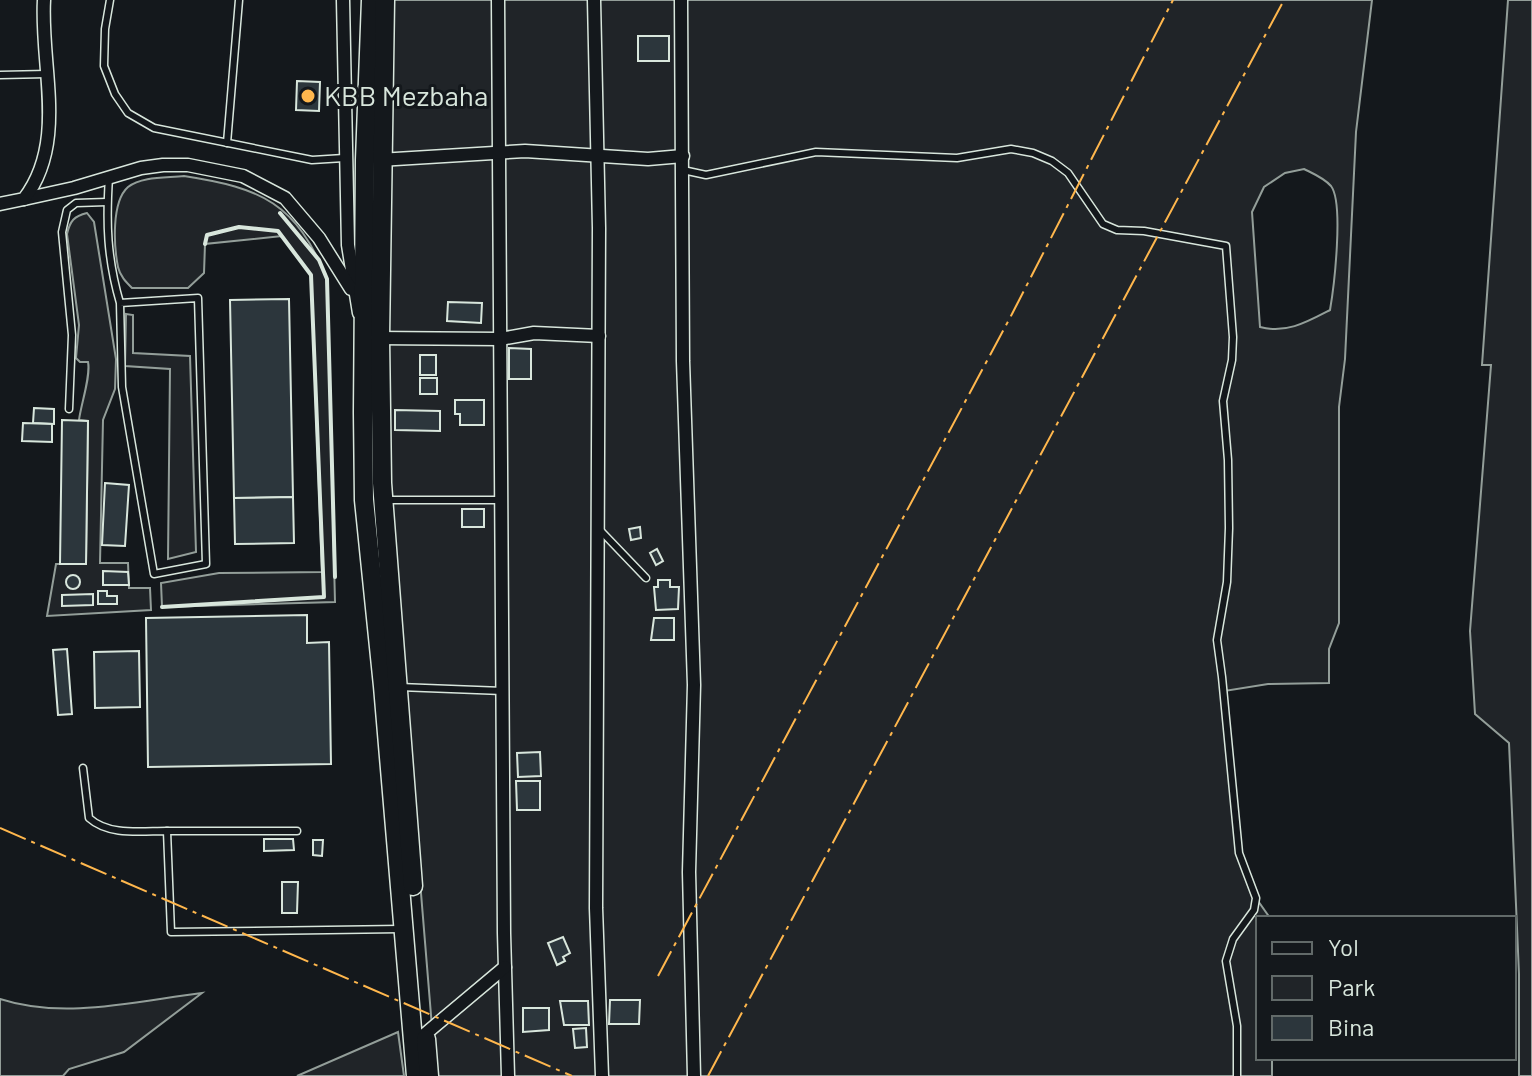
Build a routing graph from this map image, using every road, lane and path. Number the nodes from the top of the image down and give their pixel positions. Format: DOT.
graph roads {
  1 [pos="44,0"];
  2 [pos="110,0"];
  3 [pos="239,0"];
  4 [pos="343,0"];
  5 [pos="371,0"];
  6 [pos="385,0"];
  7 [pos="498,0"];
  8 [pos="594,0"];
  9 [pos="681,0"];
  10 [pos="47,74"];
  11 [pos="0,75"];
  12 [pos="227,143"];
  13 [pos="498,152"];
  14 [pos="683,156"];
  15 [pos="597,157"];
  16 [pos="344,158"];
  17 [pos="373,160"];
  18 [pos="683,170"];
  19 [pos="109,177"];
  20 [pos="24,199"];
  21 [pos="107,202"];
  22 [pos="0,204"];
  23 [pos="354,294"];
  24 [pos="120,303"];
  25 [pos="599,336"];
  26 [pos="373,338"];
  27 [pos="500,339"];
  28 [pos="69,409"];
  29 [pos="374,500"];
  30 [pos="503,500"];
  31 [pos="598,527"];
  32 [pos="646,578"];
  33 [pos="390,686"];
  34 [pos="504,691"];
  35 [pos="83,768"];
  36 [pos="167,831"];
  37 [pos="297,831"];
  38 [pos="404,929"];
  39 [pos="505,967"];
  40 [pos="420,1038"];
  41 [pos="416,1076"];
  42 [pos="429,1076"];
  43 [pos="508,1076"];
  44 [pos="602,1076"];
  45 [pos="694,1076"];
  46 [pos="1237,1076"];
  1 -- 10 [label="street"];
  2 -- 12 [label="lane"];
  3 -- 12 [label="lane"];
  4 -- 16 [label="street"];
  5 -- 17 [label="main road"];
  6 -- 17 [label="main road"];
  7 -- 13 [label="street"];
  8 -- 15 [label="street"];
  9 -- 14 [label="street"];
  10 -- 11 [label="lane"];
  10 -- 20 [label="street"];
  12 -- 16 [label="lane"];
  13 -- 15 [label="street"];
  13 -- 17 [label="street"];
  13 -- 27 [label="street"];
  14 -- 15 [label="street"];
  14 -- 18 [label="street"];
  15 -- 25 [label="street"];
  16 -- 23 [label="street"];
  17 -- 26 [label="main road"];
  18 -- 45 [label="street"];
  18 -- 46 [label="lane"];
  19 -- 20 [label="street"];
  19 -- 21 [label="lane"];
  19 -- 23 [label="street"];
  20 -- 22 [label="street"];
  21 -- 24 [label="lane"];
  21 -- 28 [label="lane"];
  23 -- 26 [label="street"];
  24 -- 24 [label="lane"];
  25 -- 27 [label="street"];
  25 -- 31 [label="street"];
  26 -- 27 [label="street"];
  26 -- 29 [label="main road"];
  27 -- 30 [label="street"];
  29 -- 30 [label="lane"];
  29 -- 33 [label="main road"];
  30 -- 34 [label="street"];
  31 -- 32 [label="lane"];
  31 -- 44 [label="street"];
  33 -- 34 [label="lane"];
  33 -- 38 [label="main road"];
  33 -- 40 [label="main road"];
  34 -- 39 [label="street"];
  35 -- 36 [label="lane"];
  36 -- 37 [label="lane"];
  36 -- 38 [label="lane"];
  38 -- 40 [label="main road"];
  39 -- 40 [label="street"];
  39 -- 43 [label="street"];
  40 -- 41 [label="main road"];
  40 -- 42 [label="main road"];
}
